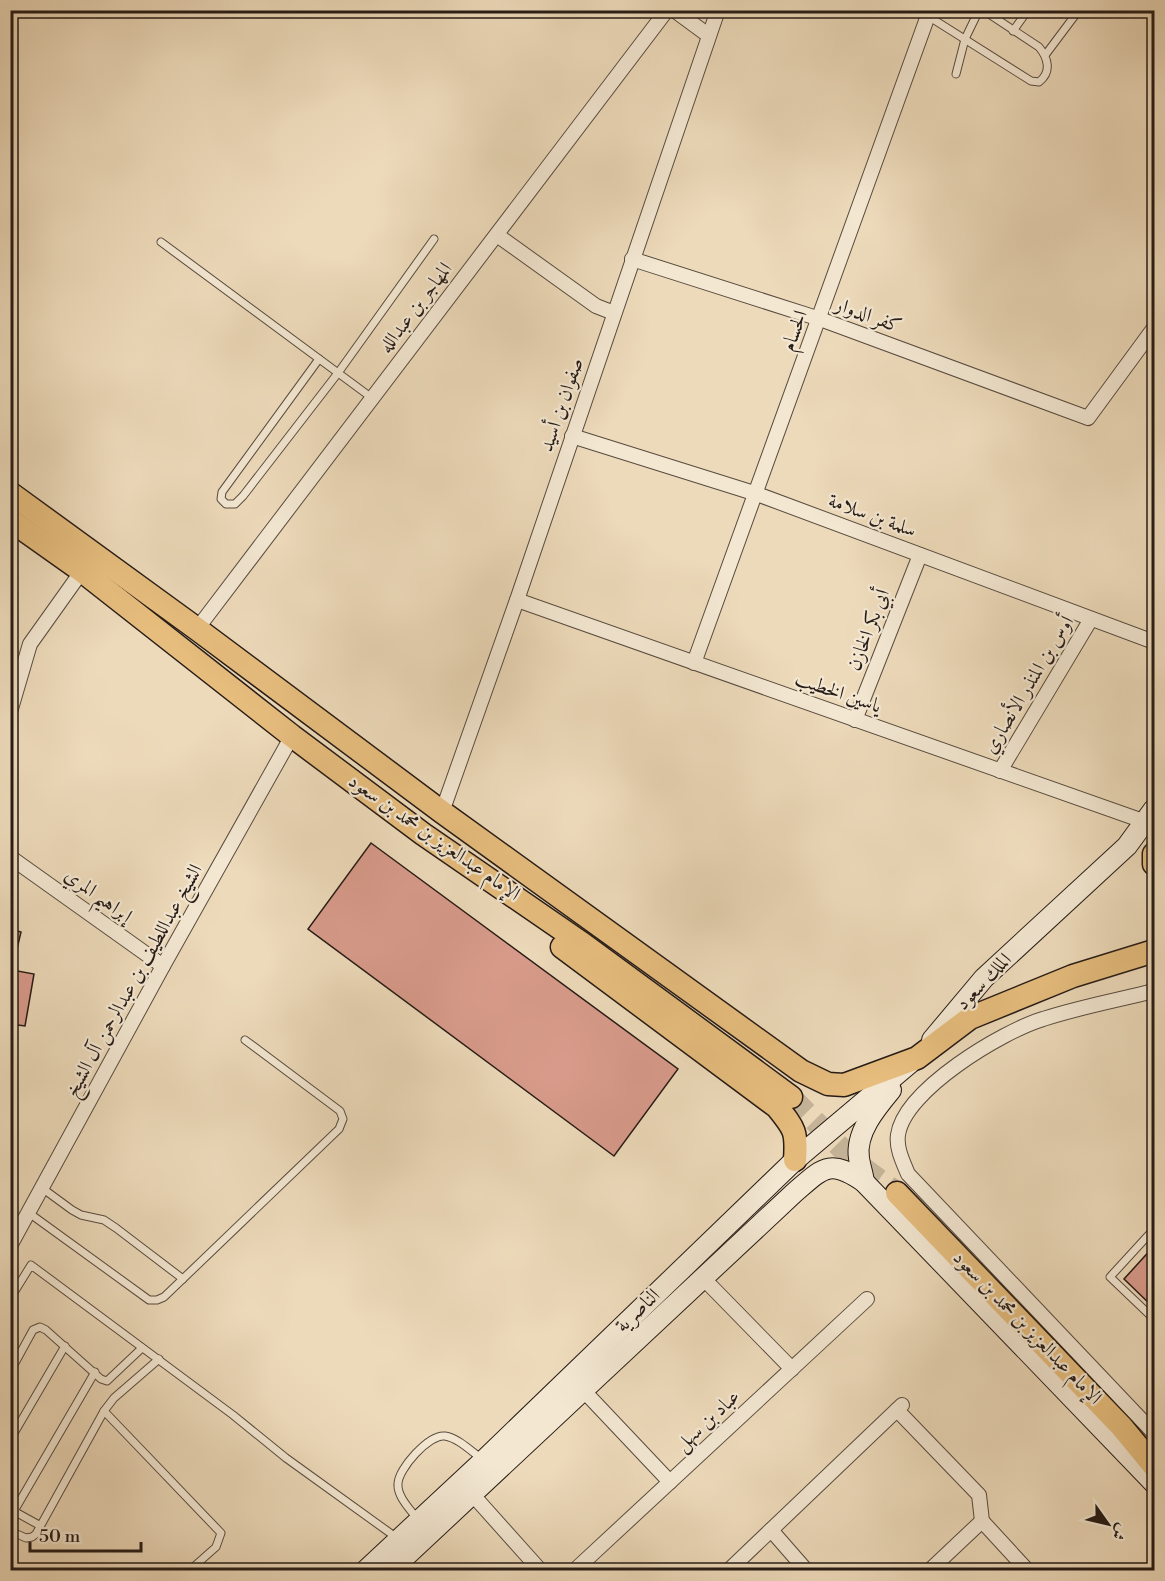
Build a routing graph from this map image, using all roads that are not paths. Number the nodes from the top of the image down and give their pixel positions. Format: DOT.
graph roads {
  1 [pos="667,10"];
  2 [pos="674,10"];
  3 [pos="718,10"];
  4 [pos="981,10"];
  5 [pos="1028,10"];
  6 [pos="1079,10"];
  7 [pos="929,13"];
  8 [pos="1013,31"];
  9 [pos="708,35"];
  10 [pos="965,39"];
  11 [pos="1046,54"];
  12 [pos="956,74"];
  13 [pos="496,235"];
  14 [pos="434,239"];
  15 [pos="160,242"];
  16 [pos="633,259"];
  17 [pos="614,313"];
  18 [pos="820,319"];
  19 [pos="1155,328"];
  20 [pos="319,359"];
  21 [pos="338,373"];
  22 [pos="372,398"];
  23 [pos="572,436"];
  24 [pos="10,480"];
  25 [pos="10,493"];
  26 [pos="757,494"];
  27 [pos="10,520"];
  28 [pos="10,528"];
  29 [pos="920,555"];
  30 [pos="104,560"];
  31 [pos="82,571"];
  32 [pos="517,600"];
  33 [pos="1091,619"];
  34 [pos="197,629"];
  35 [pos="1155,642"];
  36 [pos="694,663"];
  37 [pos="10,712"];
  38 [pos="855,720"];
  39 [pos="292,736"];
  40 [pos="1000,771"];
  41 [pos="442,812"];
  42 [pos="1150,815"];
  43 [pos="423,834"];
  44 [pos="1155,855"];
  45 [pos="10,857"];
  46 [pos="1155,864"];
  47 [pos="1155,951"];
  48 [pos="163,966"];
  49 [pos="1155,991"];
  50 [pos="245,1040"];
  51 [pos="917,1058"];
  52 [pos="791,1097"];
  53 [pos="795,1160"];
  54 [pos="864,1182"];
  55 [pos="42,1188"];
  56 [pos="897,1193"];
  57 [pos="29,1212"];
  58 [pos="1155,1229"];
  59 [pos="10,1246"];
  60 [pos="703,1278"];
  61 [pos="183,1279"];
  62 [pos="10,1299"];
  63 [pos="867,1299"];
  64 [pos="1155,1319"];
  65 [pos="65,1346"];
  66 [pos="142,1348"];
  67 [pos="159,1359"];
  68 [pos="792,1369"];
  69 [pos="10,1372"];
  70 [pos="95,1372"];
  71 [pos="583,1390"];
  72 [pos="104,1411"];
  73 [pos="1155,1433"];
  74 [pos="10,1440"];
  75 [pos="484,1460"];
  76 [pos="1155,1466"];
  77 [pos="670,1482"];
  78 [pos="1155,1483"];
  79 [pos="472,1494"];
  80 [pos="12,1513"];
  81 [pos="419,1521"];
  82 [pos="982,1521"];
  83 [pos="39,1525"];
  84 [pos="771,1530"];
  85 [pos="10,1531"];
  86 [pos="399,1539"];
  87 [pos="190,1570"];
  88 [pos="366,1570"];
  89 [pos="391,1570"];
  90 [pos="540,1570"];
  91 [pos="575,1570"];
  92 [pos="729,1570"];
  93 [pos="806,1570"];
  94 [pos="930,1570"];
  95 [pos="1027,1570"];
  1 -- 13 [label="street, المهاجر بن عبدالله"];
  2 -- 9 [label="street"];
  3 -- 9 [label="street, صفوان بن أسيد"];
  4 -- 8 [label="lane"];
  4 -- 10 [label="lane"];
  5 -- 8 [label="lane"];
  6 -- 11 [label="lane"];
  7 -- 10 [label="lane"];
  7 -- 18 [label="street, الحسام"];
  8 -- 11 [label="lane"];
  9 -- 16 [label="street, صفوان بن أسيد"];
  10 -- 11 [label="lane"];
  10 -- 12 [label="lane"];
  13 -- 17 [label="street"];
  13 -- 22 [label="street, المهاجر بن عبدالله"];
  14 -- 21 [label="lane"];
  15 -- 20 [label="lane"];
  16 -- 17 [label="street, صفوان بن أسيد"];
  16 -- 18 [label="street, كفر الدوار"];
  17 -- 23 [label="street, صفوان بن أسيد"];
  18 -- 19 [label="street, كفر الدوار"];
  18 -- 26 [label="street, الحسام"];
  20 -- 21 [label="lane"];
  20 -- 21 [label="lane"];
  21 -- 22 [label="lane"];
  22 -- 34 [label="street, المهاجر بن عبدالله"];
  23 -- 26 [label="street, سلمة بن سلامة"];
  23 -- 32 [label="street, صفوان بن أسيد"];
  24 -- 30 [label="street, الإمام عبدالعزيز بن محمد بن سعود"];
  25 -- 30 [label="main road, الإمام عبدالعزيز بن محمد بن سعود"];
  26 -- 29 [label="street, سلمة بن سلامة"];
  26 -- 36 [label="street, الحسام"];
  27 -- 31 [label="main road, الإمام عبدالعزيز بن محمد بن سعود"];
  28 -- 31 [label="street, الإمام عبدالعزيز بن محمد بن سعود"];
  29 -- 33 [label="street, سلمة بن سلامة"];
  29 -- 38 [label="street, أبي بكر الخازن"];
  30 -- 34 [label="main road, الإمام عبدالعزيز بن محمد بن سعود"];
  31 -- 37 [label="street"];
  31 -- 39 [label="main road, الإمام عبدالعزيز بن محمد بن سعود"];
  32 -- 36 [label="street, ياسين الخطيب"];
  32 -- 41 [label="street, صفوان بن أسيد"];
  33 -- 35 [label="street, سلمة بن سلامة"];
  33 -- 40 [label="street, أوس بن المنذر الأنصاري"];
  34 -- 41 [label="main road, الإمام عبدالعزيز بن محمد بن سعود"];
  36 -- 38 [label="street, ياسين الخطيب"];
  38 -- 40 [label="street, ياسين الخطيب"];
  39 -- 43 [label="main road, الإمام عبدالعزيز بن محمد بن سعود"];
  39 -- 48 [label="street, الشيخ عبداللطيف بن عبدالرحمن آل الشيخ"];
  40 -- 42 [label="street, ياسين الخطيب"];
  41 -- 51 [label="main road, الإمام عبدالعزيز بن محمد بن سعود"];
  42 -- 51 [label="street, الملك سعود"];
  43 -- 52 [label="main road, الإمام عبدالعزيز بن محمد بن سعود"];
  43 -- 53 [label="main road"];
  44 -- 46 [label="main road"];
  45 -- 48 [label="street, إبراهيم المري"];
  47 -- 51 [label="main road, الإمام عبدالعزيز بن محمد بن سعود"];
  48 -- 55 [label="street, الشيخ عبداللطيف بن عبدالرحمن آل الشيخ"];
  49 -- 73 [label="street"];
  50 -- 61 [label="lane"];
  51 -- 53 [label="street, الناصرية"];
  51 -- 54 [label="street, الملك سعود"];
  53 -- 75 [label="street, الناصرية"];
  54 -- 60 [label="street, الناصرية"];
  54 -- 78 [label="street"];
  55 -- 57 [label="street, الشيخ عبداللطيف بن عبدالرحمن آل الشيخ"];
  55 -- 61 [label="lane"];
  56 -- 76 [label="main road, الإمام عبدالعزيز بن محمد بن سعود"];
  57 -- 59 [label="street, الشيخ عبداللطيف بن عبدالرحمن آل الشيخ"];
  57 -- 61 [label="lane"];
  58 -- 64 [label="lane"];
  60 -- 68 [label="street"];
  60 -- 71 [label="street, الناصرية"];
  62 -- 66 [label="lane"];
  63 -- 68 [label="street, عباد بن سهل"];
  65 -- 69 [label="lane"];
  65 -- 70 [label="lane"];
  65 -- 74 [label="lane"];
  66 -- 67 [label="lane"];
  66 -- 70 [label="lane"];
  67 -- 72 [label="lane"];
  67 -- 86 [label="lane"];
  68 -- 77 [label="street, عباد بن سهل"];
  70 -- 80 [label="lane"];
  71 -- 77 [label="street"];
  71 -- 79 [label="street, الناصرية"];
  72 -- 83 [label="lane"];
  72 -- 87 [label="lane"];
  75 -- 81 [label="street, الناصرية"];
  75 -- 81 [label="lane"];
  77 -- 91 [label="street, عباد بن سهل"];
  79 -- 89 [label="street, الناصرية"];
  79 -- 90 [label="street"];
  80 -- 83 [label="lane"];
  81 -- 86 [label="street, الناصرية"];
  82 -- 84 [label="street"];
  82 -- 94 [label="street"];
  82 -- 95 [label="street"];
  83 -- 85 [label="lane"];
  84 -- 92 [label="street"];
  84 -- 93 [label="street"];
  86 -- 88 [label="street, الناصرية"];
}
